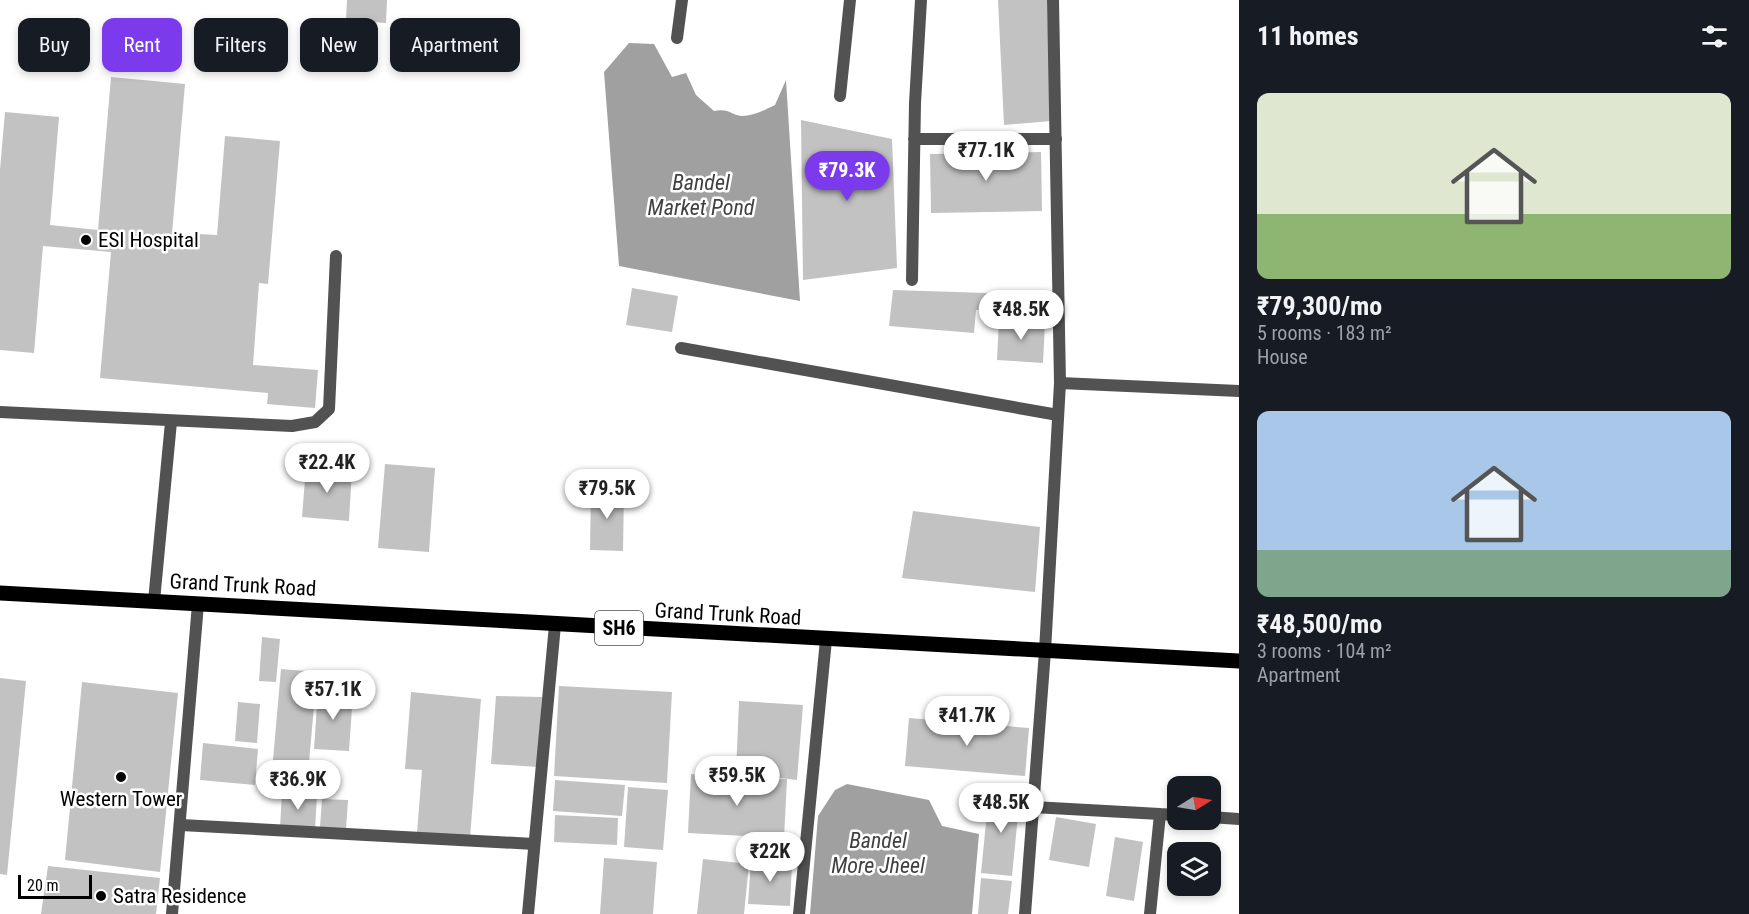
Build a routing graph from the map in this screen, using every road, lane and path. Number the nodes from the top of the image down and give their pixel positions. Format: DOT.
graph roads {
  1 [pos="682,0"];
  2 [pos="850,0"];
  3 [pos="921,0"];
  4 [pos="1053,0"];
  5 [pos="677,39"];
  6 [pos="840,96"];
  7 [pos="914,139"];
  8 [pos="1056,139"];
  9 [pos="336,256"];
  10 [pos="912,280"];
  11 [pos="681,348"];
  12 [pos="1060,383"];
  13 [pos="1239,391"];
  14 [pos="0,412"];
  15 [pos="1058,415"];
  16 [pos="171,422"];
  17 [pos="0,593"];
  18 [pos="154,601"];
  19 [pos="198,604"];
  20 [pos="555,625"];
  21 [pos="826,640"];
  22 [pos="1045,651"];
  23 [pos="1239,661"];
  24 [pos="1033,807"];
  25 [pos="1160,814"];
  26 [pos="1167,814"];
  27 [pos="1221,818"];
  28 [pos="1239,819"];
  29 [pos="181,825"];
  30 [pos="534,844"];
  31 [pos="172,914"];
  32 [pos="528,914"];
  33 [pos="799,914"];
  34 [pos="1025,914"];
  35 [pos="1150,914"];
  1 -- 5 [label="street"];
  2 -- 6 [label="street"];
  3 -- 7 [label="street"];
  4 -- 8 [label="street"];
  7 -- 8 [label="street"];
  7 -- 10 [label="street"];
  8 -- 12 [label="street"];
  9 -- 16 [label="street"];
  11 -- 15 [label="street"];
  12 -- 13 [label="street"];
  12 -- 15 [label="street"];
  14 -- 16 [label="street"];
  15 -- 22 [label="street"];
  16 -- 18 [label="street"];
  17 -- 18 [label="main road, Grand Trunk Road / SH6"];
  18 -- 19 [label="main road, Grand Trunk Road / SH6"];
  19 -- 20 [label="main road, Grand Trunk Road / SH6"];
  19 -- 29 [label="street"];
  20 -- 21 [label="main road, Grand Trunk Road / SH6"];
  20 -- 30 [label="street"];
  21 -- 22 [label="main road, Grand Trunk Road / SH6"];
  21 -- 33 [label="street"];
  22 -- 23 [label="main road, Grand Trunk Road / SH6"];
  22 -- 24 [label="street"];
  24 -- 25 [label="street"];
  24 -- 34 [label="street"];
  25 -- 26 [label="street"];
  25 -- 35 [label="street"];
  27 -- 28 [label="street"];
  29 -- 30 [label="street"];
  29 -- 31 [label="street"];
  30 -- 32 [label="street"];
}
